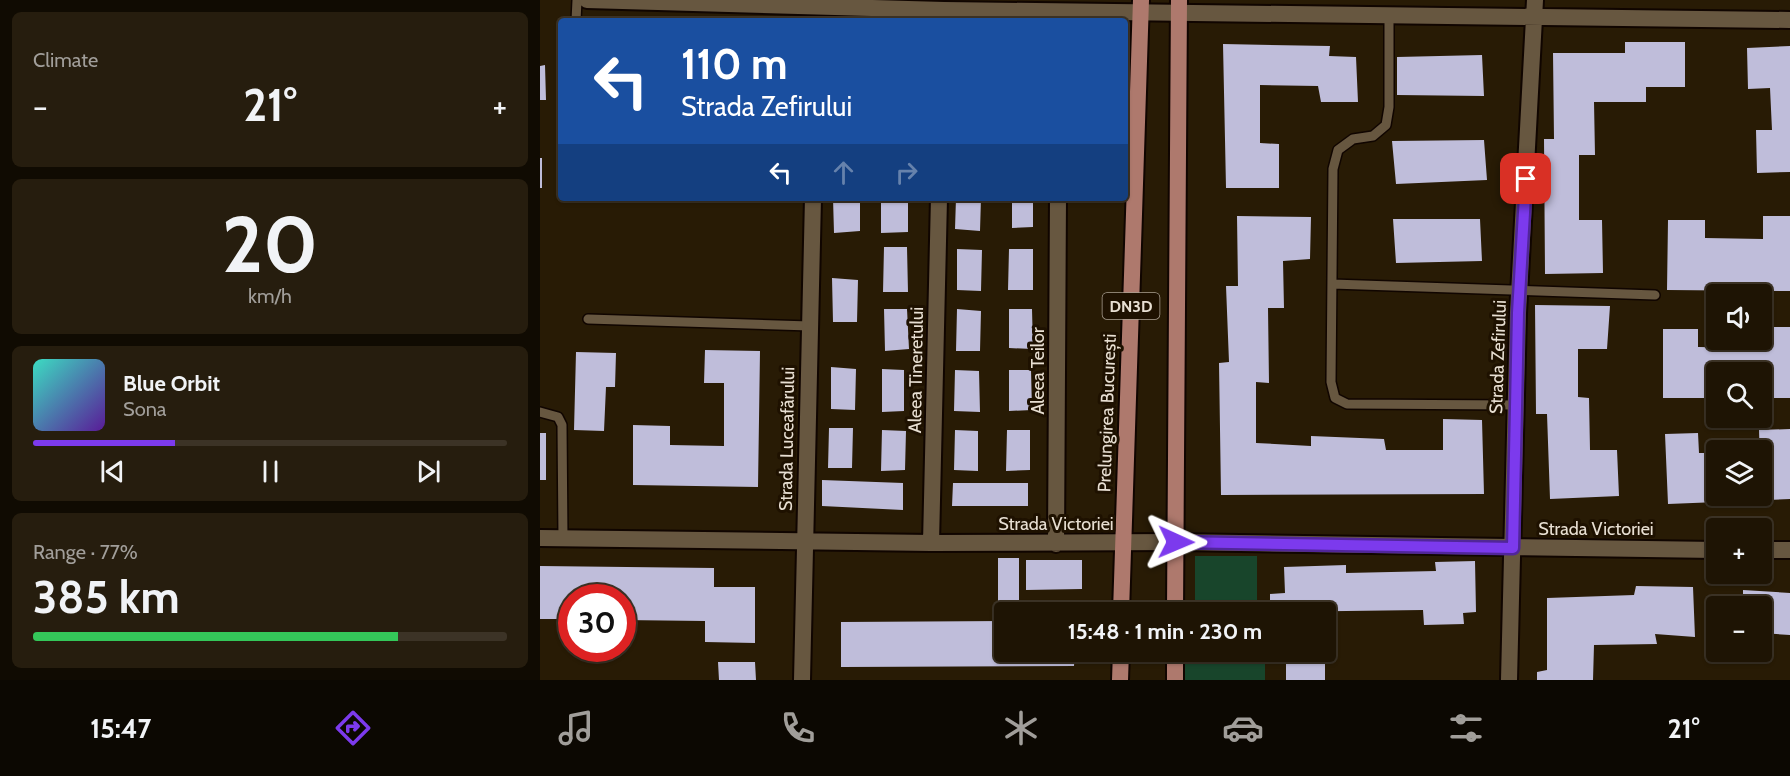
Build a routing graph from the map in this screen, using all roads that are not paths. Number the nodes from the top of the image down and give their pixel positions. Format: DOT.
graph roads {
  1 [pos="577,0"];
  2 [pos="587,0"];
  3 [pos="1535,0"];
  4 [pos="1141,6"];
  5 [pos="1179,6"];
  6 [pos="818,8"];
  7 [pos="944,15"];
  8 [pos="1060,16"];
  9 [pos="1389,16"];
  10 [pos="576,18"];
  11 [pos="1535,19"];
  12 [pos="1790,20"];
  13 [pos="813,201"];
  14 [pos="939,201"];
  15 [pos="1058,201"];
  16 [pos="1332,284"];
  17 [pos="1519,293"];
  18 [pos="1655,296"];
  19 [pos="588,319"];
  20 [pos="810,326"];
  21 [pos="1516,405"];
  22 [pos="540,412"];
  23 [pos="540,538"];
  24 [pos="563,538"];
  25 [pos="804,541"];
  26 [pos="1176,542"];
  27 [pos="931,543"];
  28 [pos="1122,543"];
  29 [pos="1056,544"];
  30 [pos="1513,548"];
  31 [pos="1706,550"];
  32 [pos="1772,550"];
  33 [pos="1790,550"];
  34 [pos="1121,602"];
  35 [pos="1176,602"];
  36 [pos="1121,662"];
  37 [pos="1175,662"];
  38 [pos="802,680"];
  39 [pos="1120,680"];
  40 [pos="1175,680"];
  41 [pos="1509,680"];
  1 -- 10 [label="lane"];
  2 -- 6 [label="street"];
  3 -- 11 [label="street, Strada Zefirului"];
  4 -- 5 [label="street"];
  4 -- 8 [label="street"];
  4 -- 28 [label="main road, Prelungirea București / DN3D"];
  5 -- 9 [label="street"];
  5 -- 26 [label="main road, DN3D"];
  6 -- 7 [label="street"];
  7 -- 8 [label="street"];
  9 -- 11 [label="street"];
  9 -- 16 [label="lane"];
  11 -- 12 [label="street"];
  11 -- 17 [label="street, Strada Zefirului"];
  13 -- 20 [label="street, Strada Luceafărului"];
  14 -- 27 [label="street, Aleea Tineretului"];
  15 -- 29 [label="street, Aleea Teilor"];
  16 -- 17 [label="lane"];
  16 -- 21 [label="lane"];
  17 -- 18 [label="lane"];
  17 -- 21 [label="street, Strada Zefirului"];
  19 -- 20 [label="lane"];
  20 -- 25 [label="street, Strada Luceafărului"];
  21 -- 30 [label="street, Strada Zefirului"];
  22 -- 24 [label="lane"];
  23 -- 24 [label="street, Strada Victoriei"];
  24 -- 25 [label="street, Strada Victoriei"];
  25 -- 27 [label="street, Strada Victoriei"];
  25 -- 38 [label="street, Strada Luceafărului"];
  26 -- 28 [label="street, Strada Victoriei"];
  26 -- 30 [label="street, Strada Victoriei"];
  26 -- 35 [label="main road, DN3D"];
  27 -- 29 [label="street, Strada Victoriei"];
  28 -- 29 [label="street, Strada Victoriei"];
  28 -- 34 [label="main road, Prelungirea București / DN3D"];
  30 -- 31 [label="street, Strada Victoriei"];
  30 -- 41 [label="street, Strada Zefirului"];
  32 -- 33 [label="street"];
  36 -- 39 [label="main road"];
  37 -- 40 [label="main road"];
}
